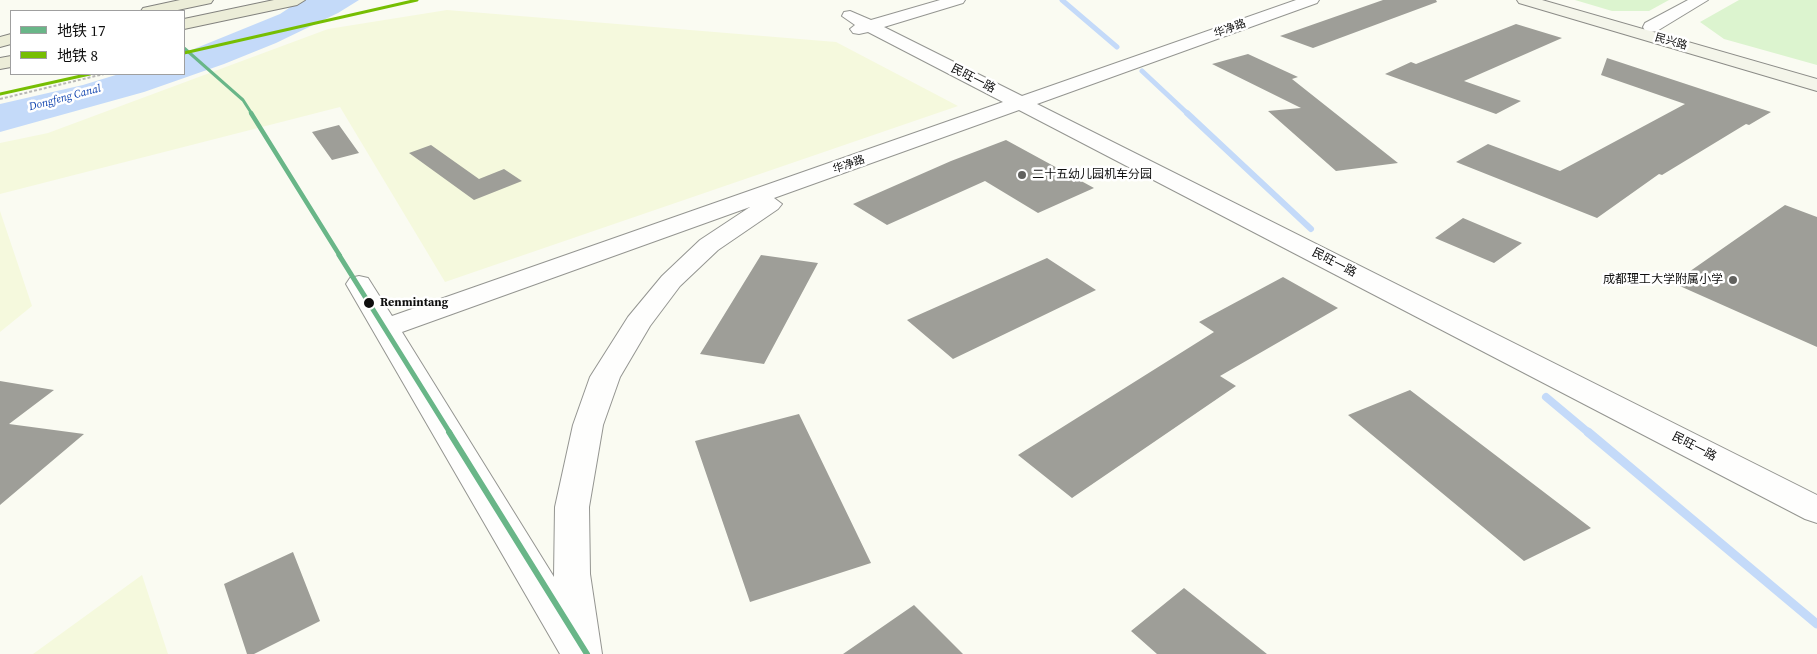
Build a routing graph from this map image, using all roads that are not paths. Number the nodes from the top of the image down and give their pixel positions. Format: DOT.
graph roads {
  1 [pos="204,0"];
  2 [pos="297,0"];
  3 [pos="957,0"];
  4 [pos="1311,0"];
  5 [pos="1524,0"];
  6 [pos="1553,0"];
  7 [pos="1700,0"];
  8 [pos="154,10"];
  9 [pos="185,24"];
  10 [pos="1651,28"];
  11 [pos="1817,75"];
  12 [pos="1817,85"];
  13 [pos="1022,104"];
  14 [pos="833,170"];
  15 [pos="359,284"];
  16 [pos="386,328"];
  17 [pos="1817,510"];
  18 [pos="582,654"];
  1 -- 8 [label="main road"];
  2 -- 9 [label="main road"];
  3 -- 13 [label="street, 民旺一路"];
  4 -- 13 [label="street, 华净路"];
  5 -- 12 [label="main road, 民兴路"];
  6 -- 10 [label="main road, 民兴路"];
  7 -- 10 [label="street"];
  10 -- 11 [label="main road, 民兴路"];
  13 -- 14 [label="street, 华净路"];
  13 -- 17 [label="street, 民旺一路"];
  14 -- 16 [label="street, 华净路"];
  14 -- 18 [label="street"];
  15 -- 16 [label="street"];
  16 -- 18 [label="street"];
}
